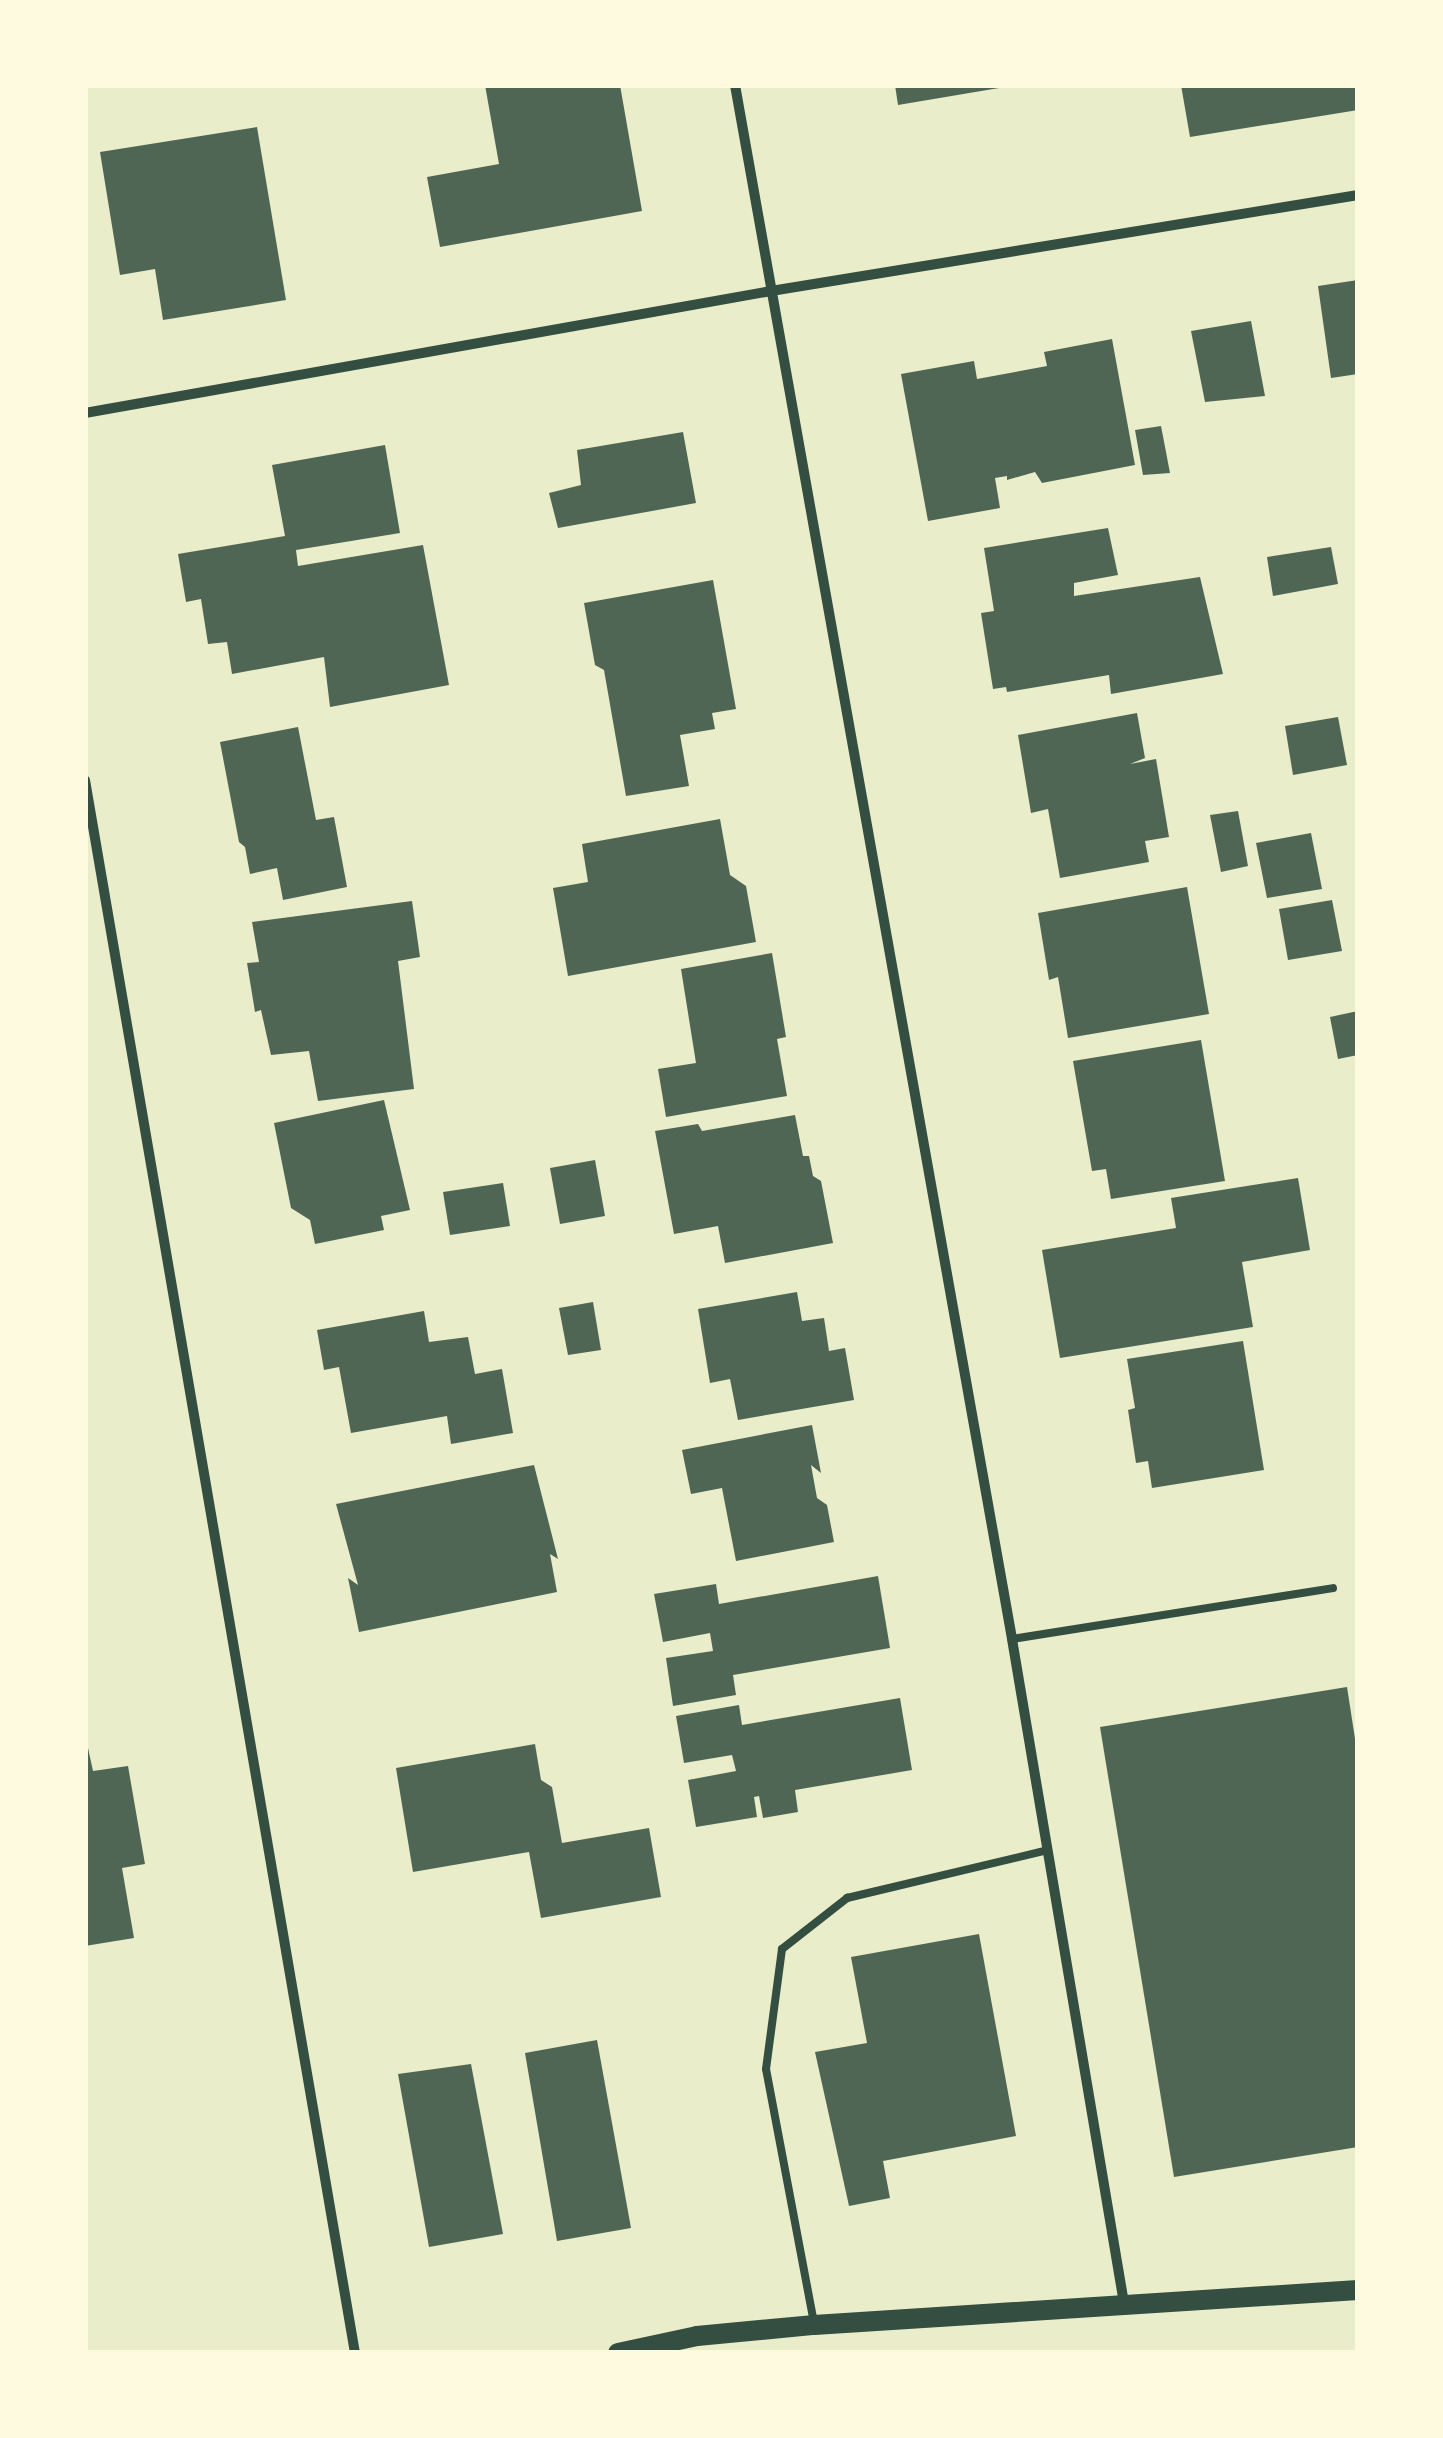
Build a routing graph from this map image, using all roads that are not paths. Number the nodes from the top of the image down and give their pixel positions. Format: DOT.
graph roads {
  1 [pos="736,85"];
  2 [pos="1358,195"];
  3 [pos="771,291"];
  4 [pos="85,413"];
  5 [pos="85,780"];
  6 [pos="1333,1588"];
  7 [pos="1012,1639"];
  8 [pos="1045,1851"];
  9 [pos="1358,2290"];
  10 [pos="1124,2303"];
  11 [pos="814,2325"];
  12 [pos="355,2353"];
  13 [pos="618,2353"];
  1 -- 3 [label="street"];
  2 -- 3 [label="street"];
  3 -- 4 [label="street"];
  3 -- 7 [label="street"];
  5 -- 12 [label="street"];
  6 -- 7 [label="lane"];
  7 -- 8 [label="street"];
  8 -- 10 [label="street"];
  8 -- 11 [label="lane"];
  9 -- 10 [label="main road"];
  10 -- 11 [label="main road"];
  11 -- 13 [label="main road"];
}
